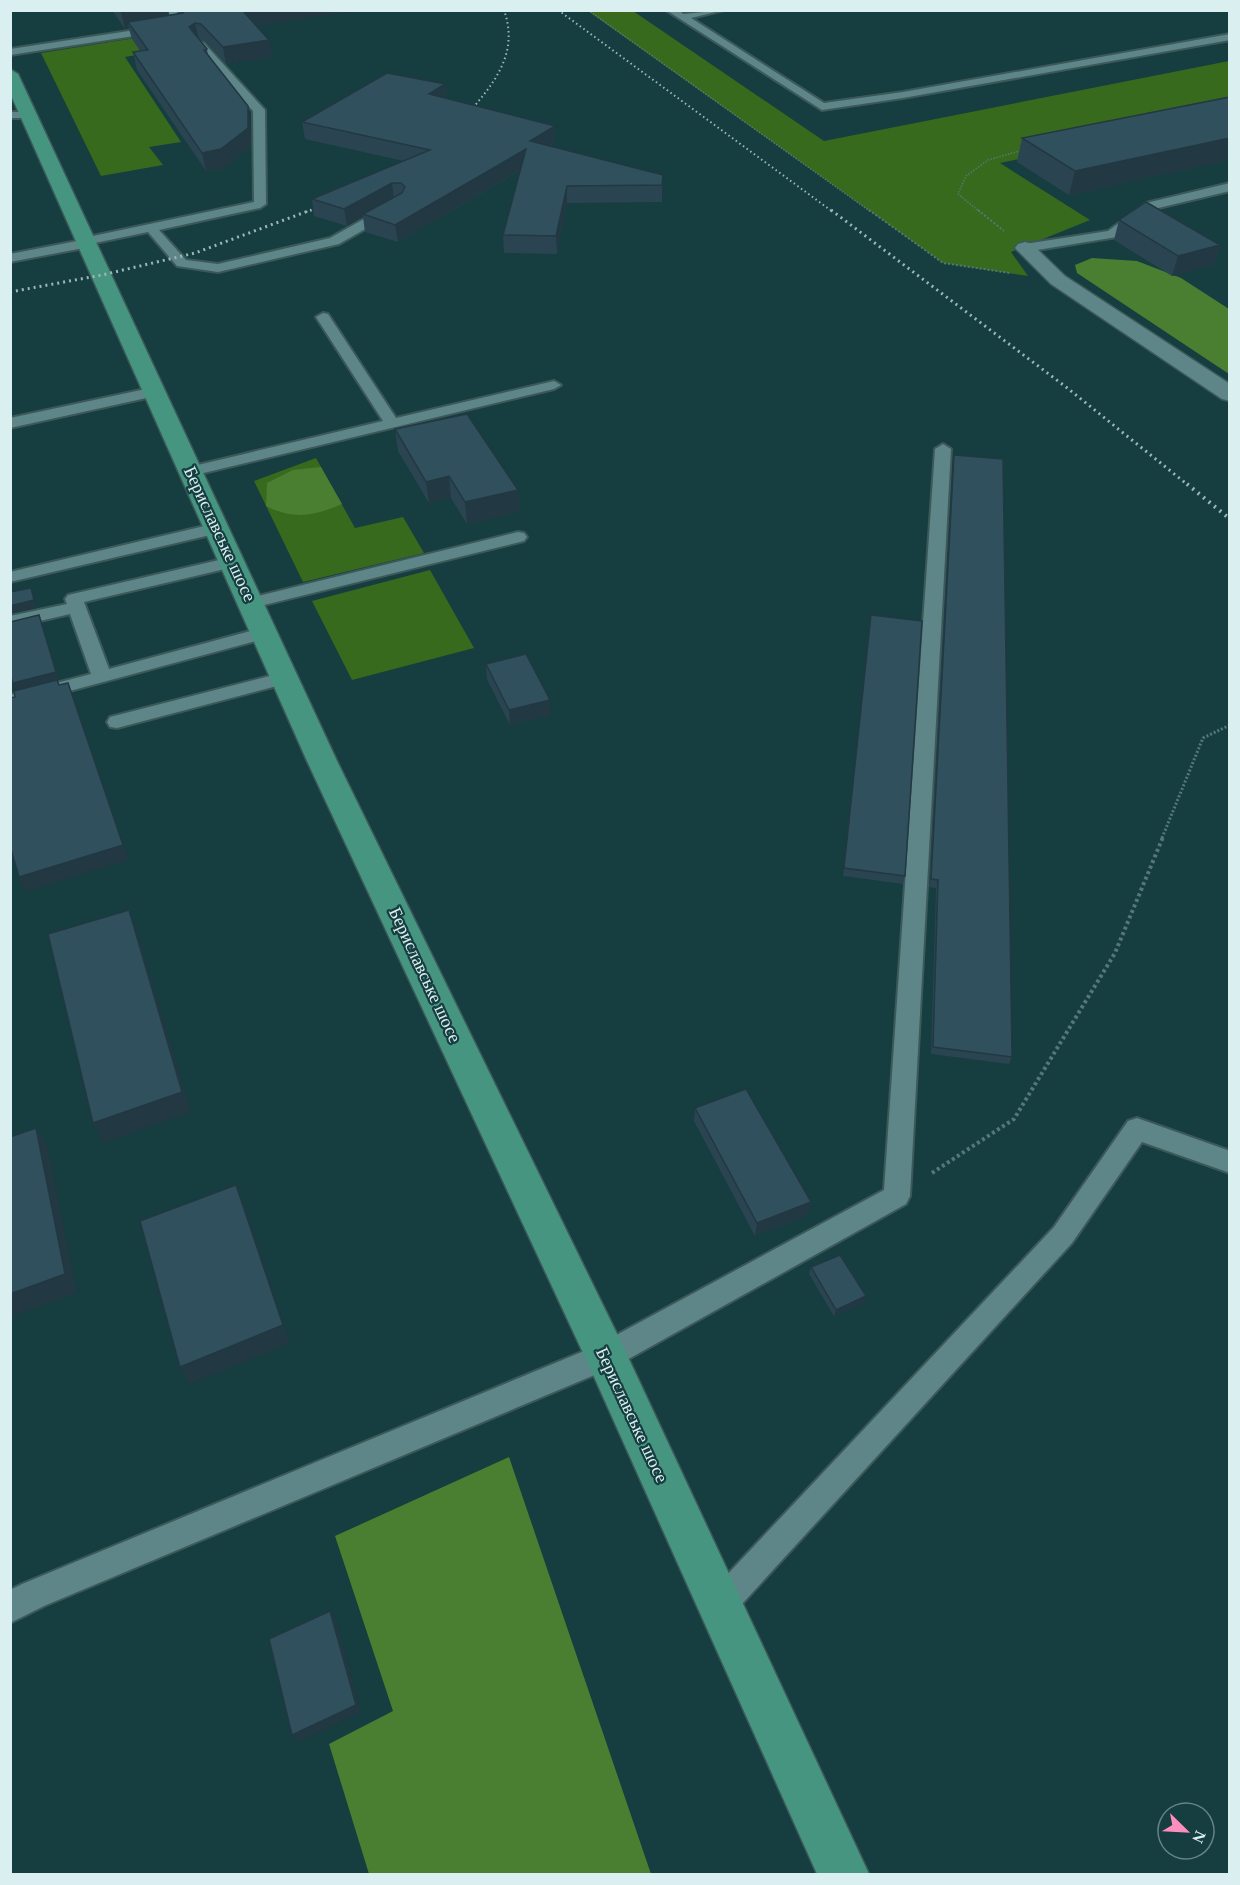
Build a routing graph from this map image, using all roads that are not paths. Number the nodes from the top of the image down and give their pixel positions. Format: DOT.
graph roads {
  1 [pos="170,10"];
  2 [pos="671,10"];
  3 [pos="719,10"];
  4 [pos="681,17"];
  5 [pos="1230,37"];
  6 [pos="200,45"];
  7 [pos="10,52"];
  8 [pos="10,74"];
  9 [pos="20,115"];
  10 [pos="1230,188"];
  11 [pos="399,205"];
  12 [pos="150,227"];
  13 [pos="88,242"];
  14 [pos="1025,248"];
  15 [pos="10,258"];
  16 [pos="323,317"];
  17 [pos="554,385"];
  18 [pos="155,392"];
  19 [pos="1230,394"];
  20 [pos="10,423"];
  21 [pos="392,423"];
  22 [pos="943,448"];
  23 [pos="191,471"];
  24 [pos="217,528"];
  25 [pos="518,537"];
  26 [pos="232,562"];
  27 [pos="10,578"];
  28 [pos="252,603"];
  29 [pos="77,607"];
  30 [pos="10,622"];
  31 [pos="265,633"];
  32 [pos="102,677"];
  33 [pos="285,678"];
  34 [pos="10,701"];
  35 [pos="117,722"];
  36 [pos="1230,1162"];
  37 [pos="606,1356"];
  38 [pos="720,1605"];
  39 [pos="10,1607"];
  40 [pos="843,1875"];
  1 -- 7 [label="lane"];
  2 -- 4 [label="lane"];
  3 -- 4 [label="lane"];
  4 -- 5 [label="lane"];
  6 -- 12 [label="lane"];
  8 -- 9 [label="main road, Бериславське шосе"];
  9 -- 13 [label="main road, Бериславське шосе"];
  10 -- 14 [label="lane"];
  11 -- 12 [label="lane"];
  12 -- 13 [label="lane"];
  13 -- 15 [label="lane"];
  13 -- 18 [label="main road, Бериславське шосе"];
  14 -- 19 [label="street"];
  16 -- 21 [label="lane"];
  17 -- 21 [label="lane"];
  18 -- 20 [label="lane"];
  18 -- 23 [label="main road, Бериславське шосе"];
  21 -- 23 [label="lane"];
  22 -- 37 [label="lane"];
  23 -- 24 [label="main road, Бериславське шосе"];
  24 -- 26 [label="main road, Бериславське шосе"];
  24 -- 27 [label="lane"];
  25 -- 28 [label="lane"];
  26 -- 28 [label="main road, Бериславське шосе"];
  26 -- 29 [label="lane"];
  28 -- 31 [label="main road, Бериславське шосе"];
  29 -- 30 [label="lane"];
  29 -- 32 [label="lane"];
  31 -- 32 [label="lane"];
  31 -- 33 [label="main road, Бериславське шосе"];
  32 -- 34 [label="lane"];
  33 -- 35 [label="lane"];
  33 -- 37 [label="main road, Бериславське шосе"];
  36 -- 38 [label="lane"];
  37 -- 38 [label="main road, Бериславське шосе"];
  37 -- 39 [label="lane"];
  38 -- 40 [label="main road, Бериславське шосе"];
}
